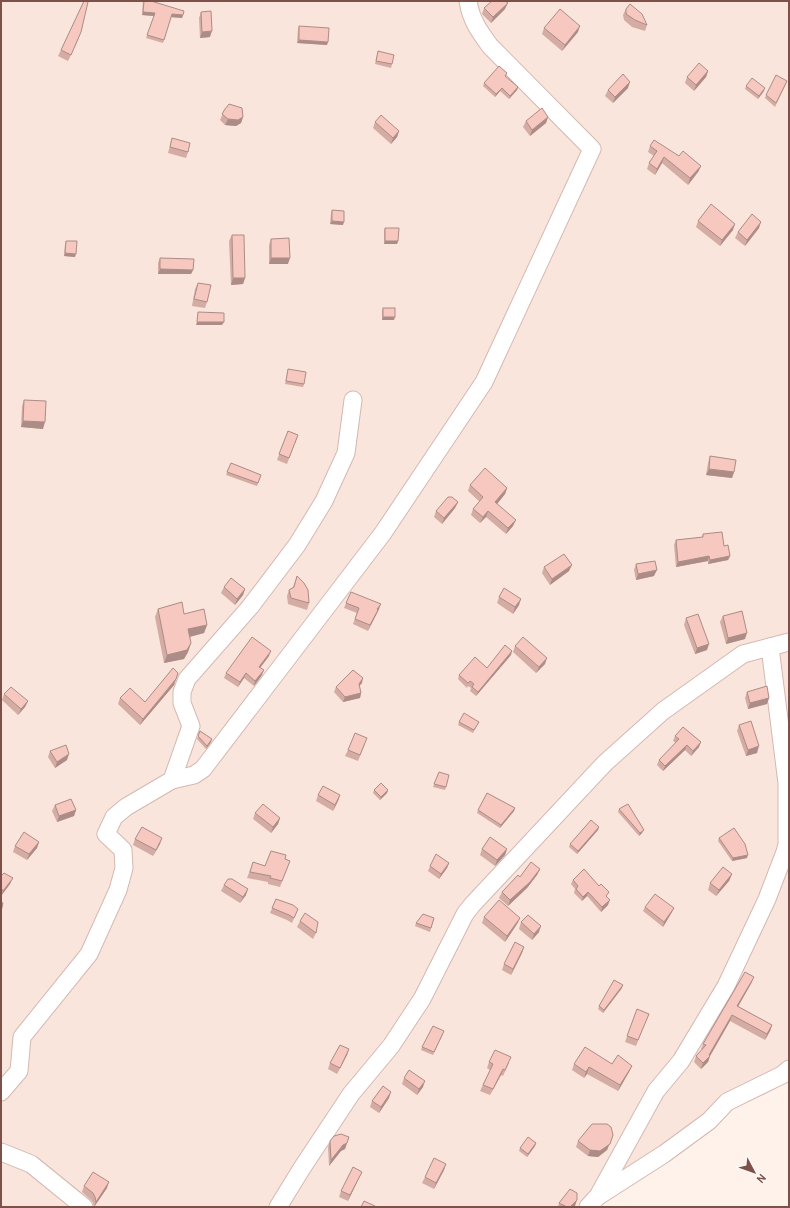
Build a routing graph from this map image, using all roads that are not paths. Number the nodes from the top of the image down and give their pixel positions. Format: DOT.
graph roads {
  1 [pos="468,1"];
  2 [pos="353,400"];
  3 [pos="789,642"];
  4 [pos="770,647"];
  5 [pos="786,757"];
  6 [pos="172,780"];
  7 [pos="789,1069"];
  8 [pos="1,1092"];
  9 [pos="1,1152"];
  10 [pos="593,1202"];
  11 [pos="84,1207"];
  12 [pos="278,1207"];
  1 -- 6 [label="street"];
  2 -- 6 [label="street"];
  3 -- 4 [label="street"];
  4 -- 5 [label="street"];
  4 -- 12 [label="street"];
  5 -- 10 [label="street"];
  6 -- 8 [label="street"];
  7 -- 10 [label="street"];
  9 -- 11 [label="street"];
}
